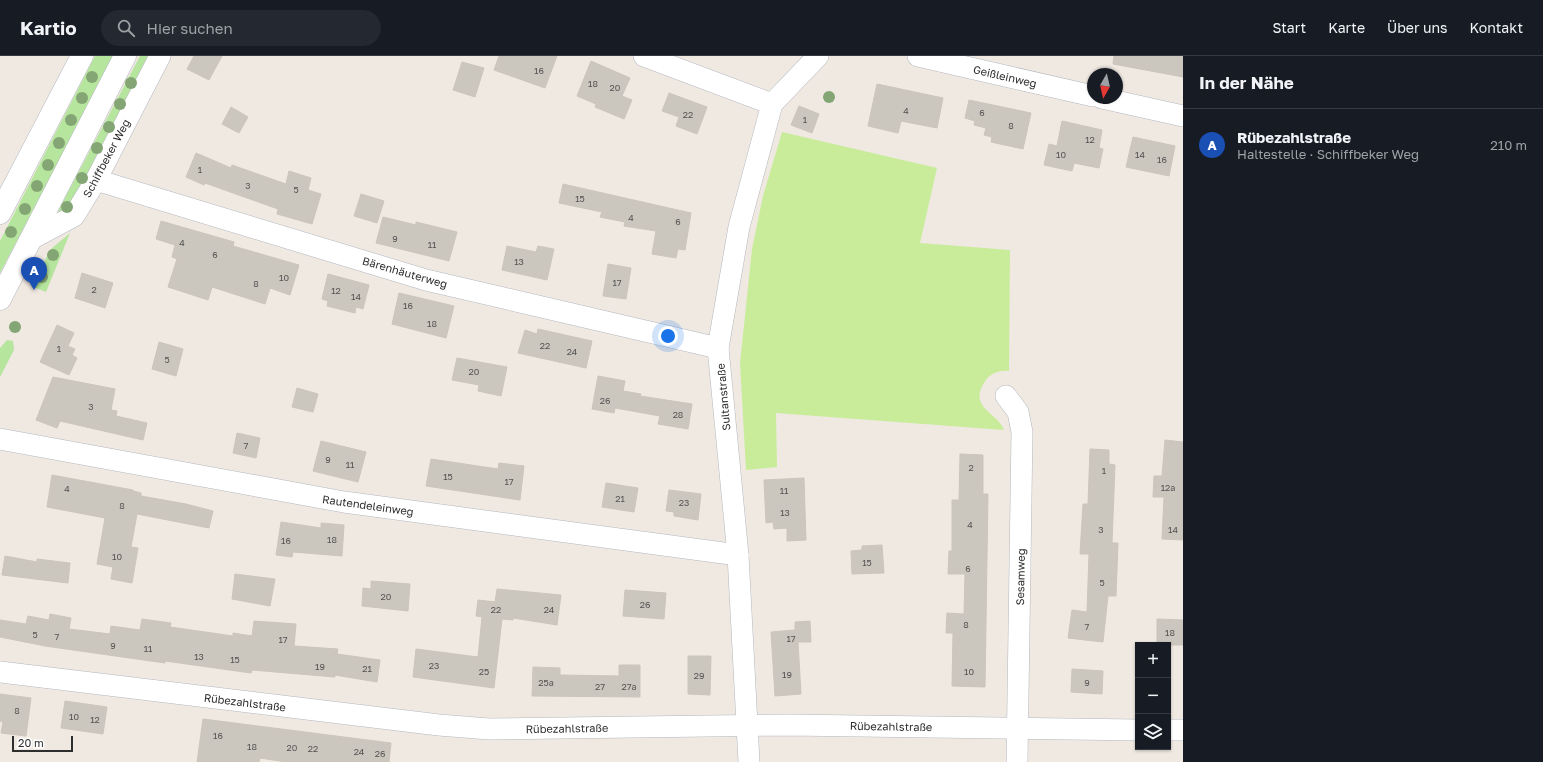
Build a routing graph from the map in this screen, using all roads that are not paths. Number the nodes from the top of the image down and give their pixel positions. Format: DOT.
graph roads {
  1 [pos="82,56"];
  2 [pos="125,56"];
  3 [pos="160,56"];
  4 [pos="644,56"];
  5 [pos="818,56"];
  6 [pos="918,56"];
  7 [pos="1087,95"];
  8 [pos="1123,103"];
  9 [pos="772,104"];
  10 [pos="1183,116"];
  11 [pos="96,180"];
  12 [pos="0,213"];
  13 [pos="31,239"];
  14 [pos="0,299"];
  15 [pos="718,348"];
  16 [pos="1006,396"];
  17 [pos="0,439"];
  18 [pos="738,555"];
  19 [pos="0,672"];
  20 [pos="747,725"];
  21 [pos="1017,728"];
  22 [pos="1135,730"];
  23 [pos="1171,730"];
  24 [pos="1183,730"];
  25 [pos="749,762"];
  26 [pos="1017,762"];
  1 -- 12 [label="main road"];
  2 -- 13 [label="main road"];
  3 -- 11 [label="street, Schiffbeker Weg"];
  4 -- 9 [label="street"];
  5 -- 9 [label="street, Sultanstraße"];
  6 -- 7 [label="street, Geißleinweg"];
  8 -- 10 [label="street"];
  9 -- 15 [label="street, Sultanstraße"];
  11 -- 13 [label="street, Schiffbeker Weg"];
  11 -- 15 [label="street, Bärenhäuterweg"];
  13 -- 14 [label="main road"];
  15 -- 18 [label="street, Sultanstraße"];
  16 -- 21 [label="street, Sesamweg"];
  17 -- 18 [label="street, Rautendeleinweg"];
  18 -- 20 [label="street, Sultanstraße"];
  19 -- 20 [label="street, Rübezahlstraße"];
  20 -- 21 [label="street, Rübezahlstraße"];
  20 -- 25 [label="street, Sultanstraße"];
  21 -- 22 [label="street, Rübezahlstraße"];
  21 -- 26 [label="street, Sesamweg"];
  23 -- 24 [label="street"];
}
